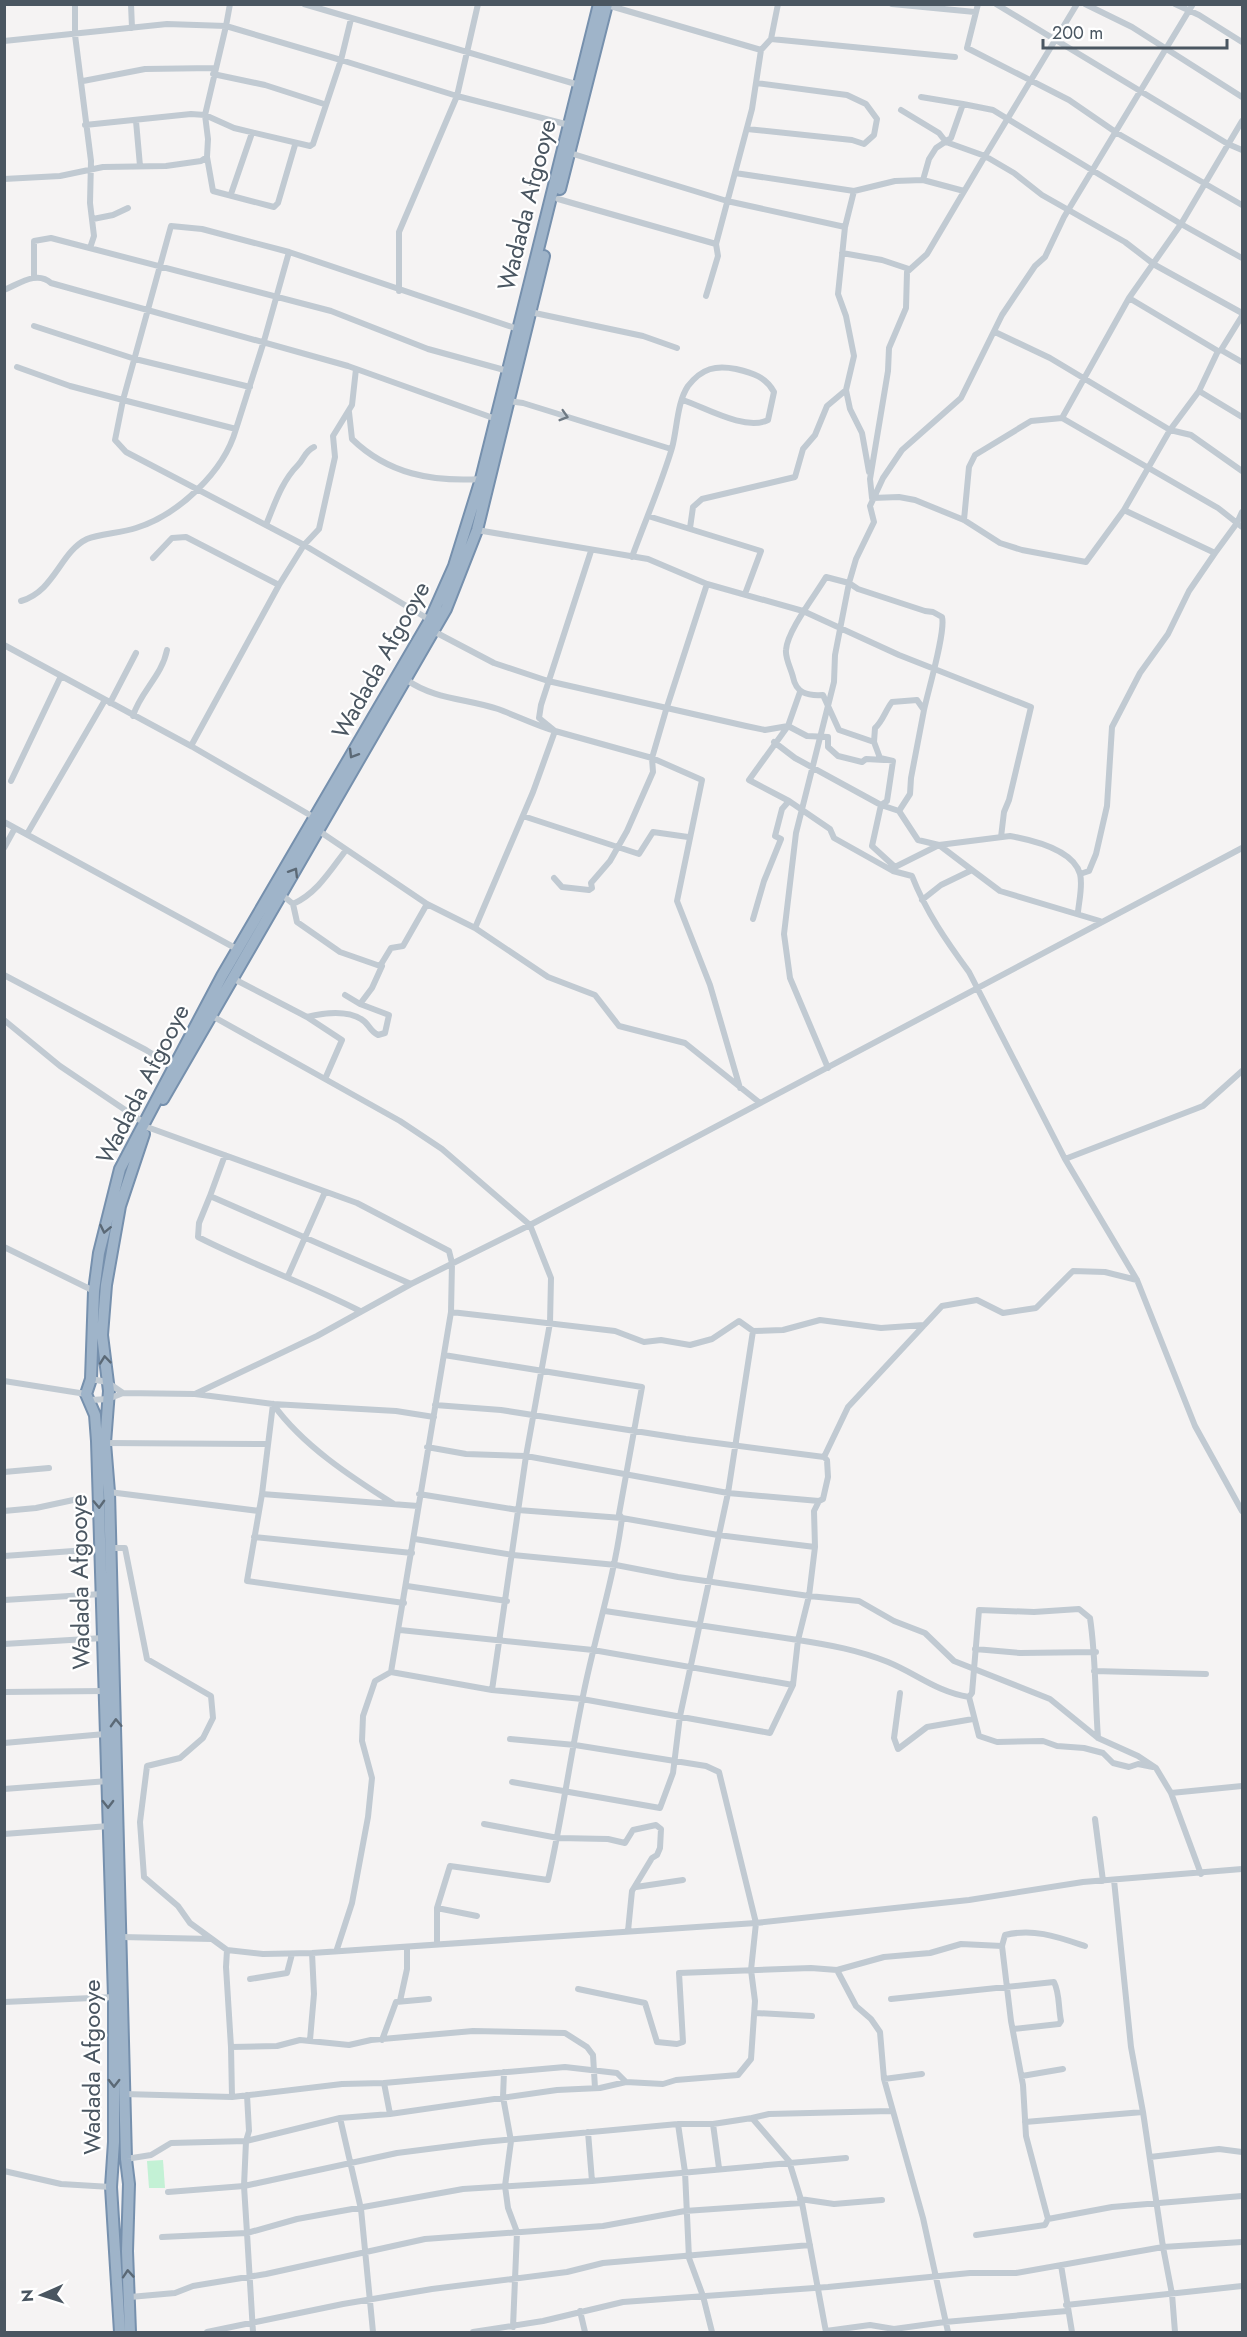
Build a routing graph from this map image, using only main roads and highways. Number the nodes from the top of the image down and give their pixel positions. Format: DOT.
graph roads {
  1 [pos="599,4"];
  2 [pos="607,5"];
  3 [pos="145,1124"];
  4 [pos="106,1549"];
  5 [pos="129,2179"];
  6 [pos="112,2187"];
  7 [pos="129,2194"];
  8 [pos="120,2332"];
  9 [pos="129,2332"];
  1 -- 3 [label="highway, Wadada Afgooye, one-way"];
  3 -- 2 [label="highway, Wadada Afgooye, one-way"];
  4 -- 3 [label="highway, Wadada Afgooye, one-way"];
  3 -- 4 [label="highway, Wadada Afgooye, one-way"];
  5 -- 4 [label="highway, Wadada Afgooye, one-way"];
  4 -- 6 [label="highway, Wadada Afgooye, one-way"];
  5 -- 6 [label="highway"];
  5 -- 7 [label="highway, Wadada Afgooye"];
  6 -- 7 [label="highway"];
  6 -- 8 [label="highway, Wadada Afgooye"];
  9 -- 7 [label="highway, Wadada Afgooye, one-way"];
}
